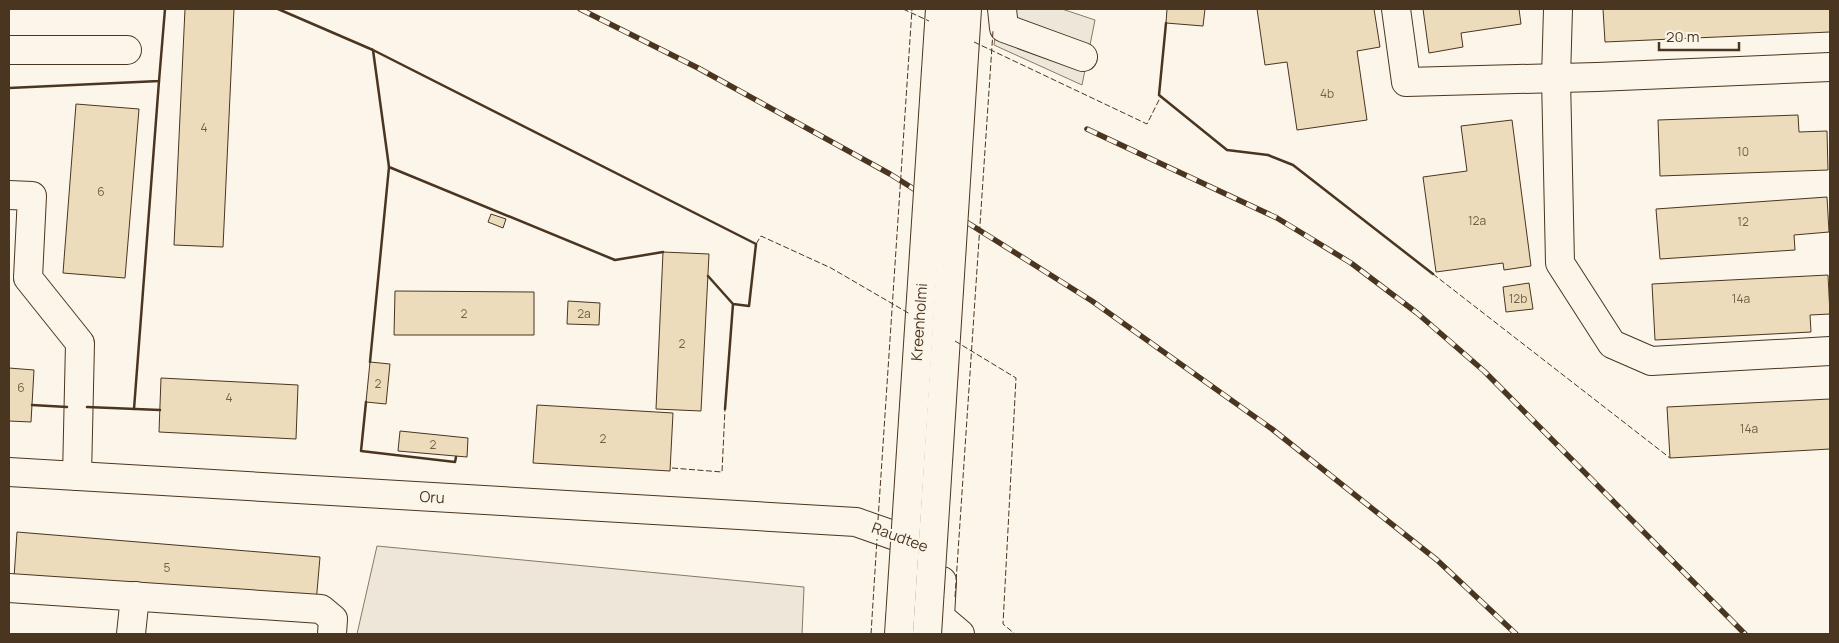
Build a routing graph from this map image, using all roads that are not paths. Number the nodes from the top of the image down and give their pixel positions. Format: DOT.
graph roads {
  1 [pos="940,9"];
  2 [pos="967,9"];
  3 [pos="1002,9"];
  4 [pos="1396,9"];
  5 [pos="1558,9"];
  6 [pos="9,50"];
  7 [pos="127,50"];
  8 [pos="1083,57"];
  9 [pos="1830,67"];
  10 [pos="1556,78"];
  11 [pos="9,195"];
  12 [pos="1830,351"];
  13 [pos="9,472"];
  14 [pos="77,476"];
  15 [pos="856,522"];
  16 [pos="9,588"];
  17 [pos="135,596"];
  18 [pos="131,634"];
  19 [pos="332,634"];
  20 [pos="899,634"];
  21 [pos="927,634"];
  22 [pos="960,634"];
  1 -- 20 [label="main road, Kreenholmi, bridge"];
  2 -- 21 [label="main road, Kreenholmi, bridge"];
  3 -- 8 [label="main road"];
  4 -- 10 [label="main road"];
  5 -- 10 [label="main road"];
  6 -- 7 [label="main road"];
  9 -- 10 [label="main road"];
  10 -- 12 [label="main road"];
  11 -- 14 [label="main road"];
  13 -- 14 [label="main road, Oru"];
  14 -- 15 [label="main road, Oru"];
  15 -- 22 [label="main road, Raudtee"];
  16 -- 17 [label="main road"];
  17 -- 18 [label="main road"];
  17 -- 19 [label="main road"];
}
